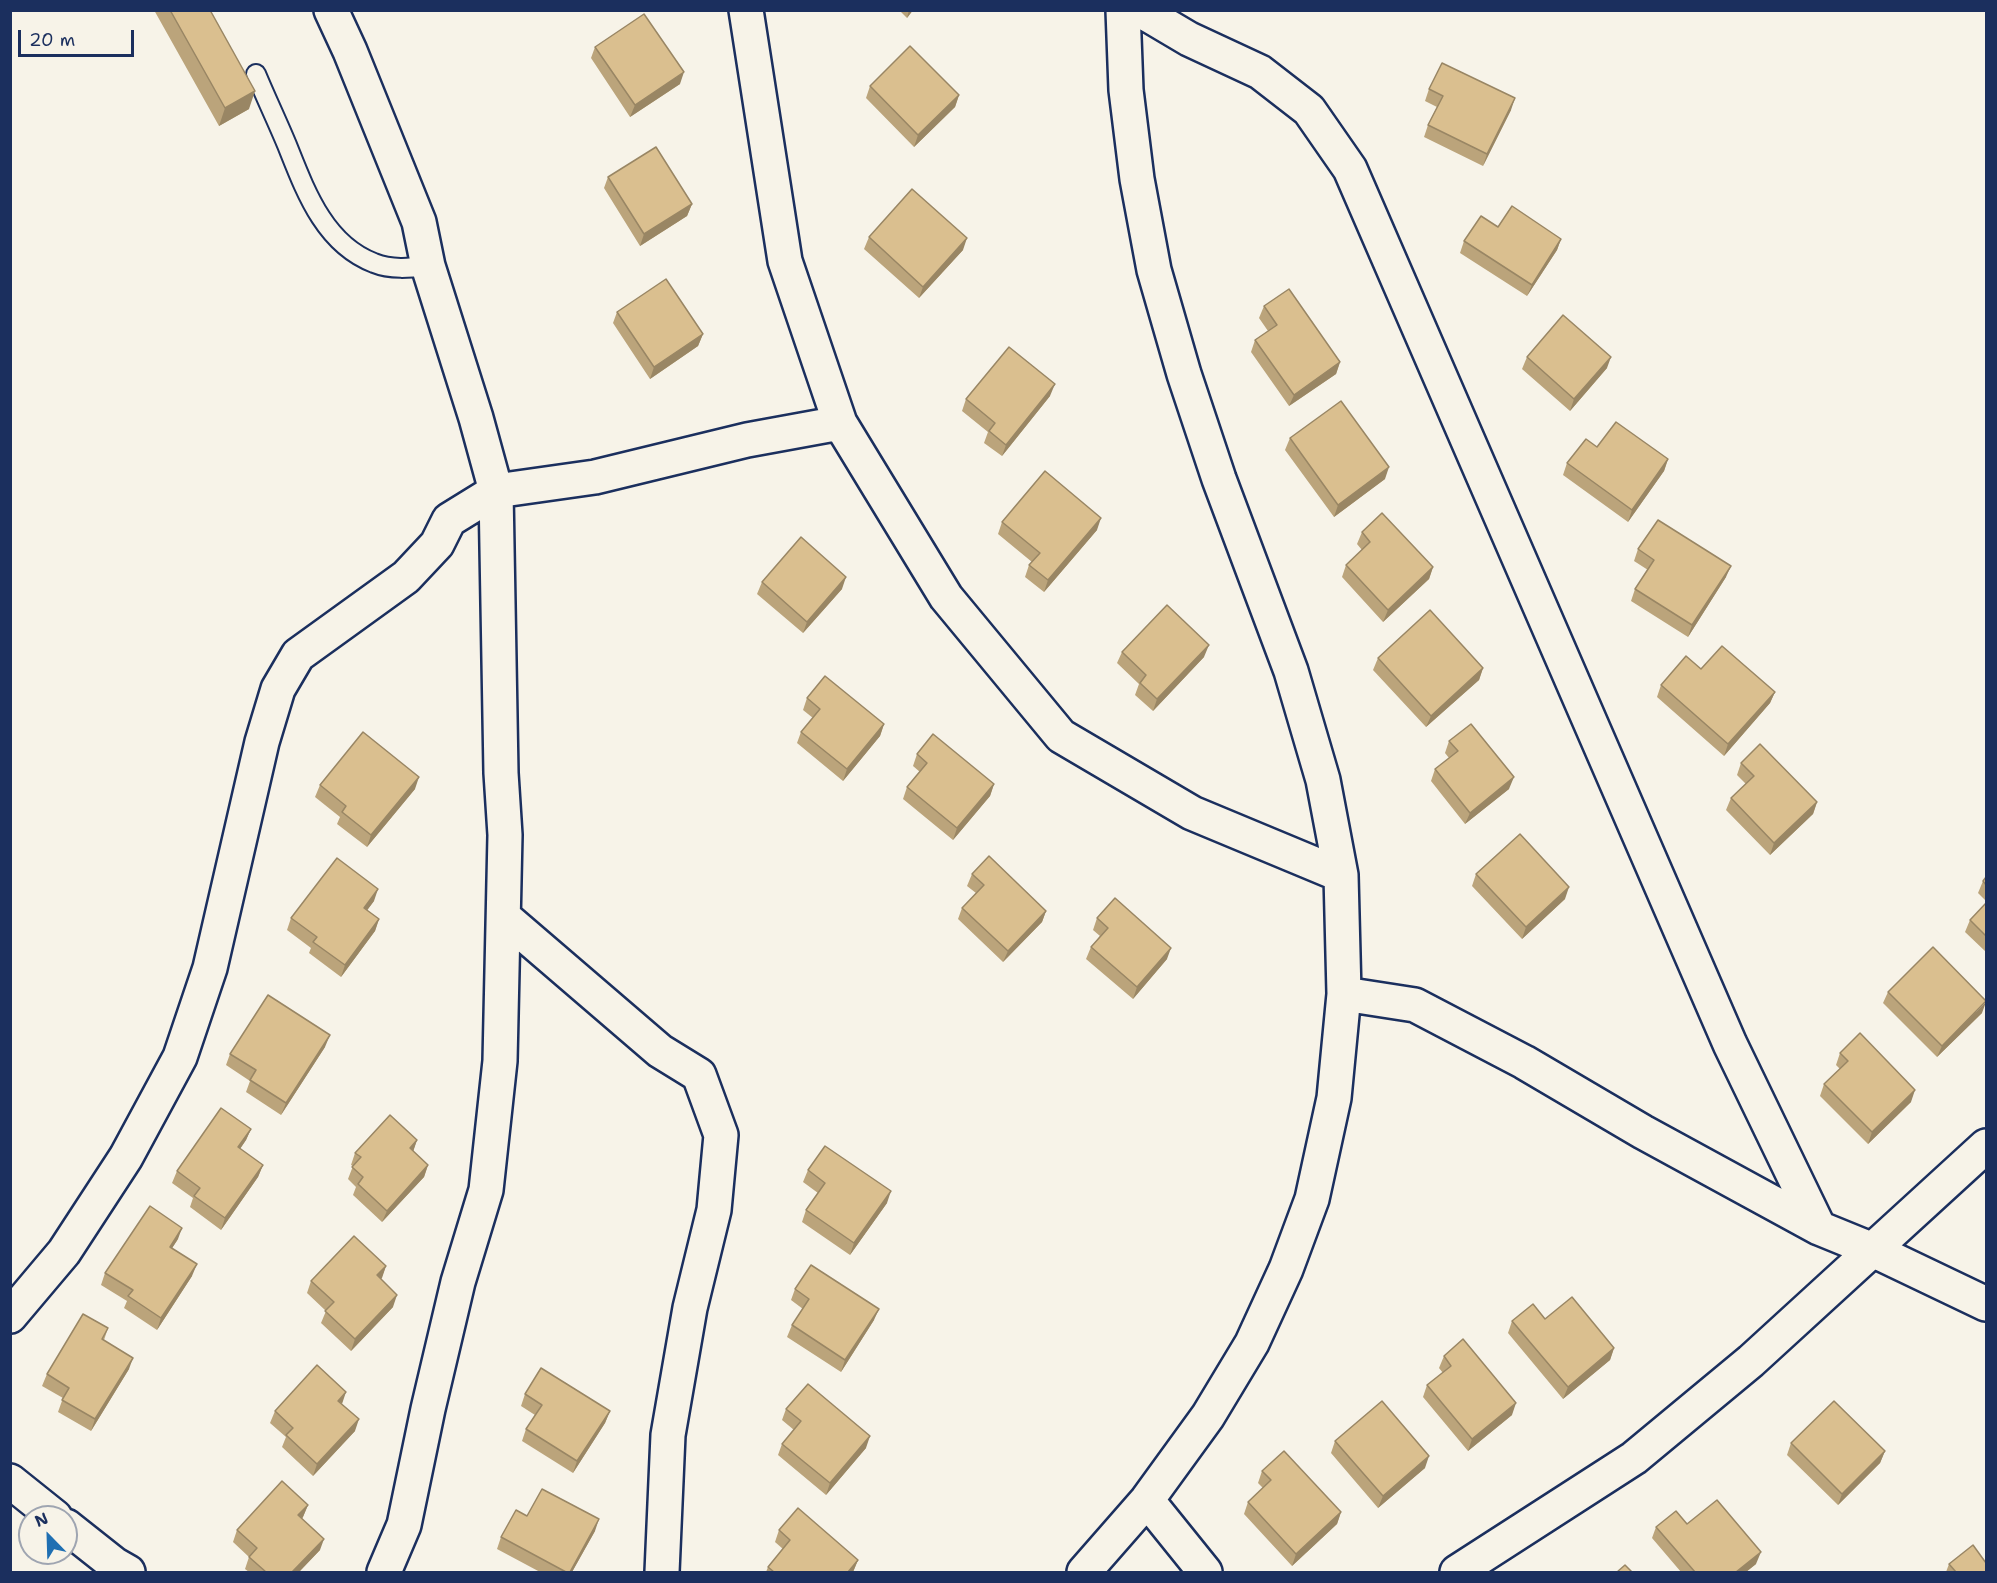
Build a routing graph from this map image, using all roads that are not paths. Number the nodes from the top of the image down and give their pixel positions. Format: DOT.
graph roads {
  1 [pos="331,10"];
  2 [pos="746,10"];
  3 [pos="1123,10"];
  4 [pos="1140,10"];
  5 [pos="256,74"];
  6 [pos="428,266"];
  7 [pos="840,423"];
  8 [pos="496,491"];
  9 [pos="1341,875"];
  10 [pos="504,917"];
  11 [pos="1344,994"];
  12 [pos="1986,1146"];
  13 [pos="1819,1228"];
  14 [pos="1873,1250"];
  15 [pos="1986,1304"];
  16 [pos="10,1316"];
  17 [pos="10,1481"];
  18 [pos="1147,1500"];
  19 [pos="40,1505"];
  20 [pos="78,1537"];
  21 [pos="116,1570"];
  22 [pos="384,1572"];
  23 [pos="662,1572"];
  24 [pos="1084,1572"];
  25 [pos="1205,1572"];
  26 [pos="1457,1572"];
  1 -- 6 [label="street"];
  2 -- 7 [label="street"];
  3 -- 9 [label="street"];
  4 -- 13 [label="street"];
  5 -- 6 [label="lane"];
  6 -- 8 [label="street"];
  7 -- 8 [label="street"];
  7 -- 9 [label="street"];
  8 -- 10 [label="street"];
  8 -- 16 [label="street"];
  9 -- 11 [label="street"];
  10 -- 22 [label="street"];
  10 -- 23 [label="street"];
  11 -- 13 [label="street"];
  11 -- 18 [label="street"];
  12 -- 14 [label="street"];
  13 -- 14 [label="street"];
  14 -- 15 [label="street"];
  14 -- 26 [label="street"];
  17 -- 19 [label="street"];
  18 -- 24 [label="street"];
  18 -- 25 [label="street"];
  20 -- 21 [label="street"];
}
